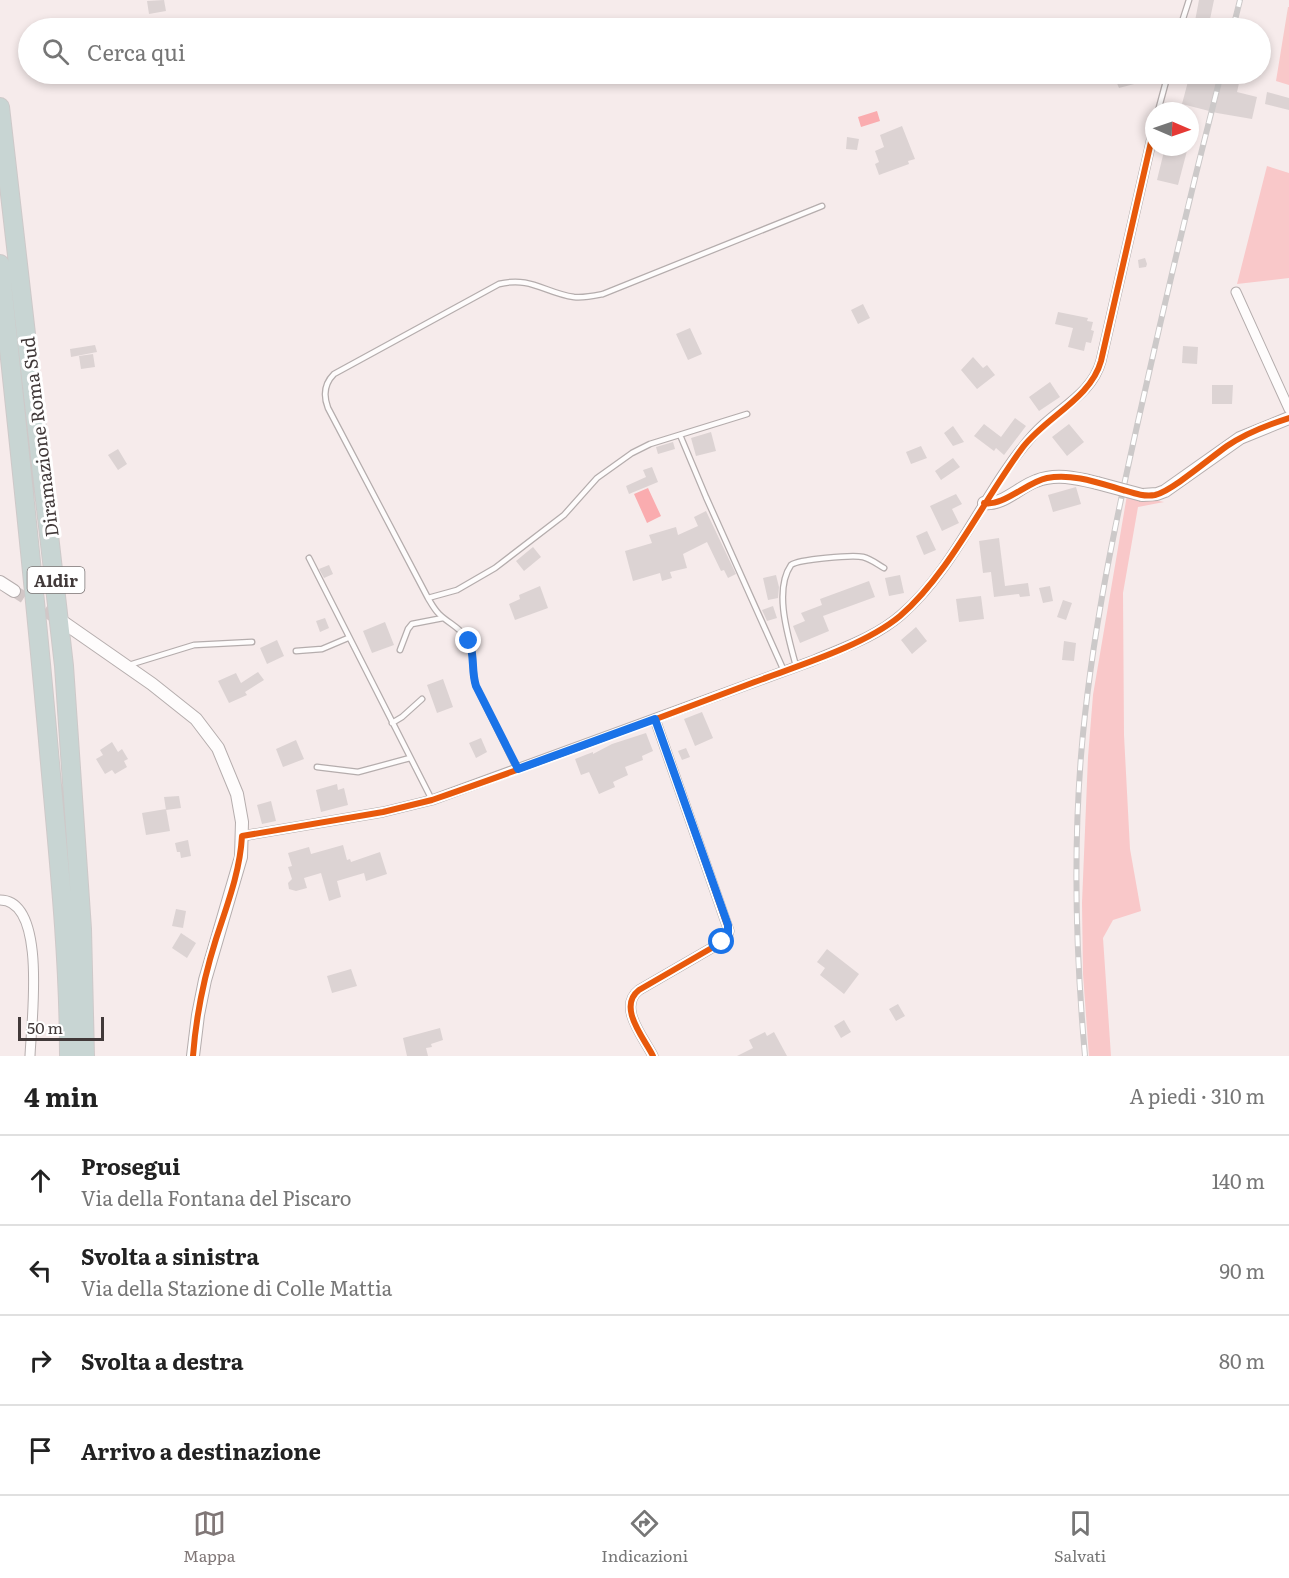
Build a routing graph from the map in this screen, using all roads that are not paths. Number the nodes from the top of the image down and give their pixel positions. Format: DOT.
graph roads {
  1 [pos="1189,0"];
  2 [pos="1183,18"];
  3 [pos="1165,84"];
  4 [pos="1160,102"];
  5 [pos="0,107"];
  6 [pos="1148,156"];
  7 [pos="822,206"];
  8 [pos="0,264"];
  9 [pos="1236,292"];
  10 [pos="1289,409"];
  11 [pos="747,414"];
  12 [pos="1289,418"];
  13 [pos="680,435"];
  14 [pos="984,503"];
  15 [pos="309,558"];
  16 [pos="884,568"];
  17 [pos="0,582"];
  18 [pos="14,591"];
  19 [pos="428,598"];
  20 [pos="443,618"];
  21 [pos="63,622"];
  22 [pos="348,638"];
  23 [pos="252,642"];
  24 [pos="400,650"];
  25 [pos="296,651"];
  26 [pos="126,666"];
  27 [pos="796,666"];
  28 [pos="784,671"];
  29 [pos="422,699"];
  30 [pos="655,719"];
  31 [pos="392,723"];
  32 [pos="410,758"];
  33 [pos="317,767"];
  34 [pos="518,769"];
  35 [pos="432,800"];
  36 [pos="242,836"];
  37 [pos="0,900"];
  38 [pos="30,1056"];
  39 [pos="69,1056"];
  40 [pos="85,1056"];
  41 [pos="193,1056"];
  42 [pos="654,1056"];
  1 -- 2 [label="lane"];
  3 -- 4 [label="lane"];
  5 -- 40 [label="highway, Diramazione Roma Sud / A1dir"];
  6 -- 14 [label="street"];
  7 -- 19 [label="lane"];
  8 -- 39 [label="highway, Diramazione Roma Sud / A1dir"];
  9 -- 10 [label="street"];
  11 -- 13 [label="lane"];
  12 -- 14 [label="street, bridge"];
  13 -- 19 [label="lane"];
  13 -- 28 [label="lane"];
  14 -- 27 [label="street"];
  15 -- 22 [label="lane"];
  16 -- 27 [label="lane"];
  17 -- 18 [label="street"];
  19 -- 20 [label="lane"];
  20 -- 24 [label="lane"];
  20 -- 34 [label="lane"];
  21 -- 26 [label="street"];
  22 -- 25 [label="lane"];
  22 -- 31 [label="lane"];
  23 -- 26 [label="lane"];
  26 -- 36 [label="street"];
  27 -- 28 [label="street"];
  28 -- 30 [label="street"];
  29 -- 31 [label="lane"];
  30 -- 34 [label="street"];
  30 -- 42 [label="street"];
  31 -- 32 [label="lane"];
  32 -- 33 [label="lane"];
  32 -- 35 [label="lane"];
  34 -- 35 [label="street"];
  35 -- 36 [label="street"];
  36 -- 41 [label="street"];
  37 -- 38 [label="street"];
}
